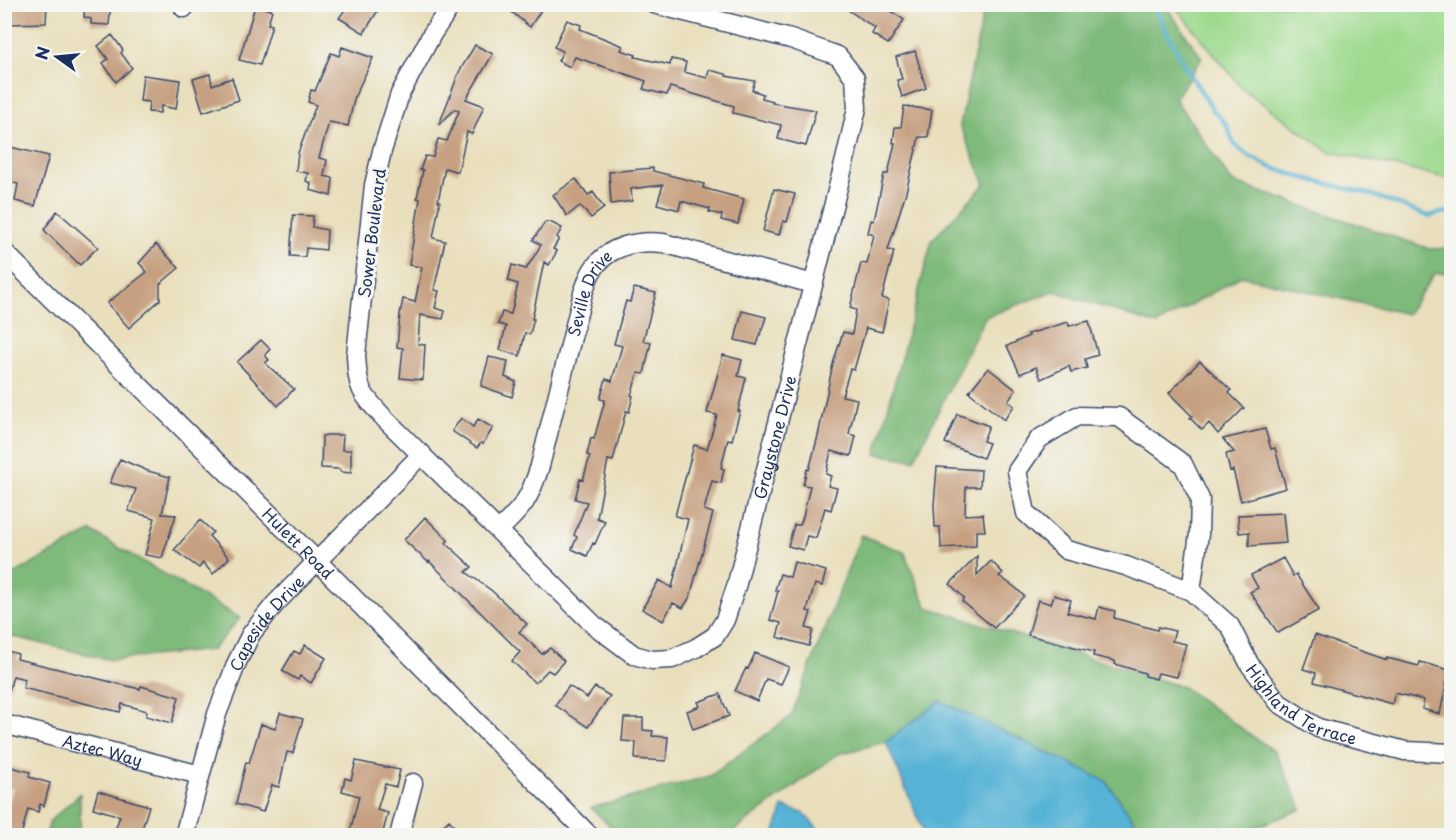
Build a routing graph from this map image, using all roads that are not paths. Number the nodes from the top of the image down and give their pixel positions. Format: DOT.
graph roads {
  1 [pos="452,4"];
  2 [pos="654,4"];
  3 [pos="4,252"];
  4 [pos="813,284"];
  5 [pos="422,453"];
  6 [pos="499,530"];
  7 [pos="316,561"];
  8 [pos="1191,591"];
  9 [pos="4,724"];
  10 [pos="1452,753"];
  11 [pos="200,775"];
  12 [pos="413,783"];
  13 [pos="184,836"];
  14 [pos="399,836"];
  15 [pos="590,836"];
  1 -- 5 [label="street, Sower Boulevard"];
  2 -- 4 [label="street, Graystone Drive"];
  3 -- 7 [label="street, Hulett Road"];
  4 -- 6 [label="street, Seville Drive"];
  4 -- 6 [label="street, Graystone Drive"];
  5 -- 6 [label="street, Graystone Drive"];
  5 -- 7 [label="street, Capeside Drive"];
  7 -- 11 [label="street, Capeside Drive"];
  7 -- 15 [label="street, Hulett Road"];
  8 -- 8 [label="street, Highland Terrace"];
  8 -- 10 [label="street, Highland Terrace"];
  9 -- 11 [label="street, Aztec Way"];
  11 -- 13 [label="street, Capeside Drive"];
  12 -- 14 [label="street"];
}
